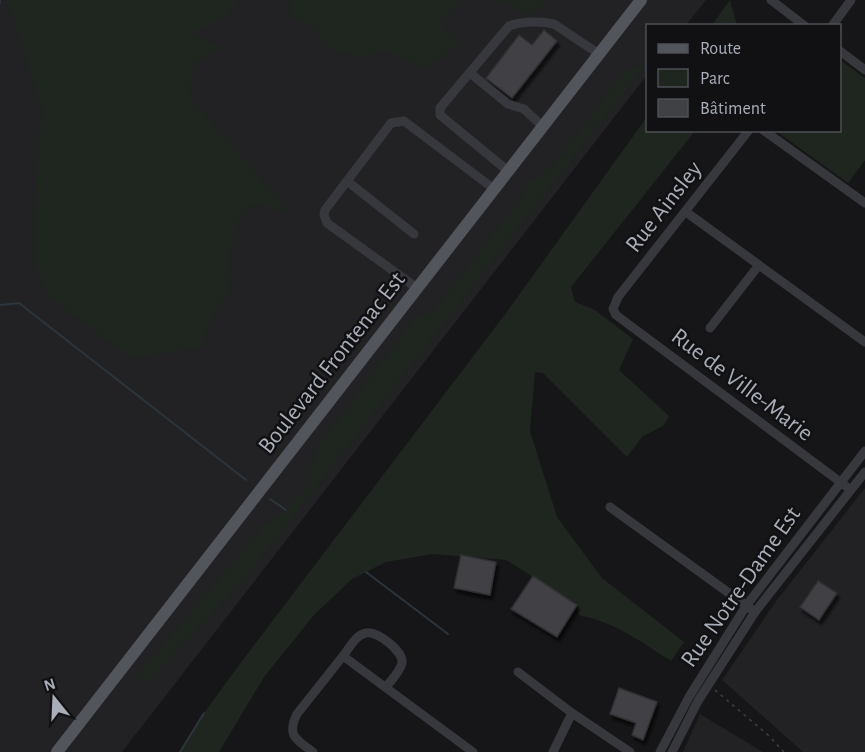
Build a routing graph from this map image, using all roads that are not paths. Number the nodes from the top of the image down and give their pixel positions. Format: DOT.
graph roads {
  1 [pos="641,0"];
  2 [pos="771,0"];
  3 [pos="851,0"];
  4 [pos="802,24"];
  5 [pos="833,24"];
  6 [pos="841,52"];
  7 [pos="600,54"];
  8 [pos="865,70"];
  9 [pos="470,73"];
  10 [pos="543,127"];
  11 [pos="747,132"];
  12 [pos="766,132"];
  13 [pos="508,171"];
  14 [pos="346,181"];
  15 [pos="494,189"];
  16 [pos="865,203"];
  17 [pos="686,212"];
  18 [pos="414,234"];
  19 [pos="759,265"];
  20 [pos="417,288"];
  21 [pos="613,309"];
  22 [pos="710,328"];
  23 [pos="865,342"];
  24 [pos="865,451"];
  25 [pos="865,472"];
  26 [pos="841,483"];
  27 [pos="851,490"];
  28 [pos="610,507"];
  29 [pos="783,559"];
  30 [pos="790,566"];
  31 [pos="746,606"];
  32 [pos="755,612"];
  33 [pos="343,656"];
  34 [pos="518,672"];
  35 [pos="386,687"];
  36 [pos="572,712"];
  37 [pos="57,752"];
  38 [pos="313,752"];
  39 [pos="472,752"];
  40 [pos="553,752"];
  41 [pos="630,752"];
  42 [pos="660,752"];
  43 [pos="672,752"];
  1 -- 7 [label="main road, Boulevard Frontenac Est"];
  2 -- 4 [label="street"];
  3 -- 5 [label="street"];
  6 -- 8 [label="street"];
  7 -- 9 [label="street"];
  7 -- 10 [label="main road, Boulevard Frontenac Est"];
  9 -- 10 [label="street"];
  9 -- 13 [label="street"];
  10 -- 13 [label="main road, Boulevard Frontenac Est"];
  11 -- 17 [label="street, Rue Ainsley"];
  12 -- 16 [label="street"];
  13 -- 15 [label="main road, Boulevard Frontenac Est"];
  14 -- 15 [label="street"];
  14 -- 18 [label="street"];
  14 -- 20 [label="street"];
  15 -- 20 [label="main road, Boulevard Frontenac Est"];
  17 -- 19 [label="street"];
  17 -- 21 [label="street, Rue Ainsley"];
  19 -- 22 [label="street"];
  19 -- 23 [label="street"];
  20 -- 37 [label="main road, Boulevard Frontenac Est"];
  21 -- 26 [label="street, Rue de Ville-Marie"];
  24 -- 26 [label="street, Rue Notre-Dame Est"];
  25 -- 27 [label="street, Rue Notre-Dame Est"];
  26 -- 27 [label="street, Rue de Ville-Marie"];
  26 -- 29 [label="street, Rue Notre-Dame Est"];
  27 -- 30 [label="street, Rue Notre-Dame Est"];
  28 -- 31 [label="street"];
  29 -- 30 [label="street"];
  29 -- 31 [label="street, Rue Notre-Dame Est"];
  30 -- 32 [label="street, Rue Notre-Dame Est"];
  31 -- 32 [label="street"];
  31 -- 42 [label="street, Rue Notre-Dame Est"];
  32 -- 43 [label="street, Rue Notre-Dame Est"];
  33 -- 35 [label="street"];
  33 -- 35 [label="street"];
  33 -- 38 [label="street"];
  34 -- 36 [label="street"];
  35 -- 39 [label="street"];
  36 -- 40 [label="street"];
  36 -- 41 [label="street"];
}
